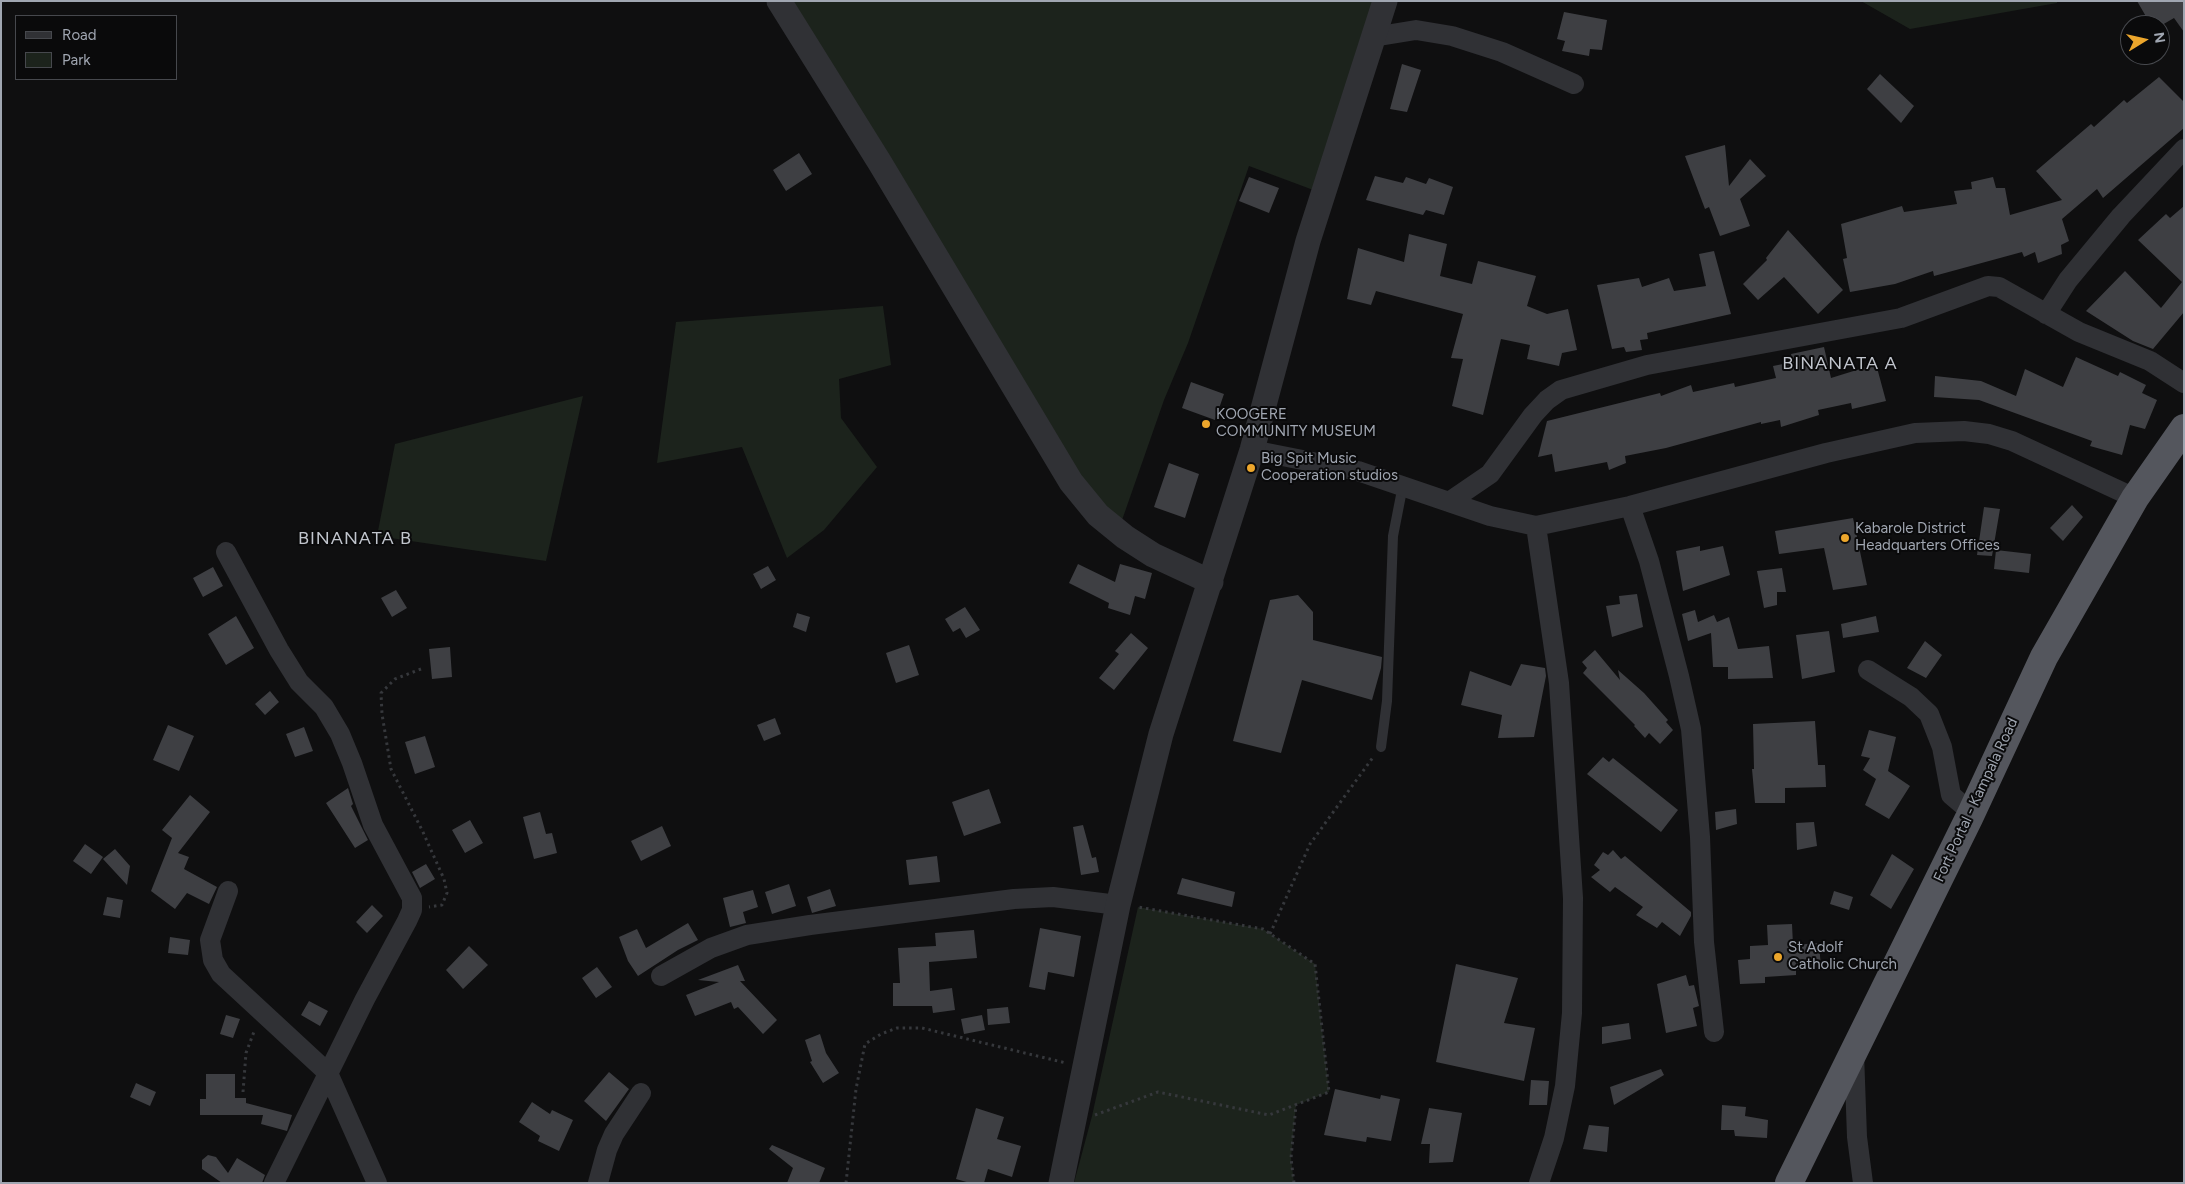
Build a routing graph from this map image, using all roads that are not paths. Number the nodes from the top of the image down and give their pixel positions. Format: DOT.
graph roads {
  1 [pos="779,1"];
  2 [pos="1385,1"];
  3 [pos="1373,37"];
  4 [pos="1574,84"];
  5 [pos="2184,149"];
  6 [pos="2046,314"];
  7 [pos="2184,383"];
  8 [pos="2184,428"];
  9 [pos="1252,450"];
  10 [pos="1403,485"];
  11 [pos="2134,498"];
  12 [pos="1449,502"];
  13 [pos="1630,506"];
  14 [pos="1536,526"];
  15 [pos="226,552"];
  16 [pos="1211,582"];
  17 [pos="1868,670"];
  18 [pos="1381,747"];
  19 [pos="1971,812"];
  20 [pos="228,891"];
  21 [pos="1118,905"];
  22 [pos="661,976"];
  23 [pos="1714,1032"];
  24 [pos="1854,1049"];
  25 [pos="328,1073"];
  26 [pos="641,1093"];
  27 [pos="274,1183"];
  28 [pos="377,1183"];
  29 [pos="598,1183"];
  30 [pos="1061,1183"];
  31 [pos="1539,1183"];
  32 [pos="1789,1183"];
  33 [pos="1863,1183"];
  1 -- 16 [label="street"];
  2 -- 3 [label="street"];
  3 -- 4 [label="street"];
  3 -- 9 [label="street"];
  5 -- 6 [label="street"];
  6 -- 7 [label="street"];
  6 -- 12 [label="street"];
  8 -- 11 [label="highway, Fort Portal - Kampala Road"];
  9 -- 10 [label="street"];
  9 -- 16 [label="street"];
  10 -- 12 [label="street"];
  10 -- 18 [label="lane"];
  11 -- 13 [label="street"];
  11 -- 19 [label="highway, Fort Portal - Kampala Road"];
  12 -- 14 [label="street"];
  13 -- 14 [label="street"];
  13 -- 23 [label="street"];
  14 -- 31 [label="street"];
  15 -- 25 [label="street"];
  16 -- 21 [label="street"];
  17 -- 19 [label="street"];
  19 -- 24 [label="highway, Fort Portal - Kampala Road"];
  20 -- 25 [label="street"];
  21 -- 22 [label="street"];
  21 -- 30 [label="street"];
  24 -- 32 [label="highway, Fort Portal - Kampala Road"];
  24 -- 33 [label="street"];
  25 -- 27 [label="street"];
  25 -- 28 [label="street"];
  26 -- 29 [label="street"];
}
